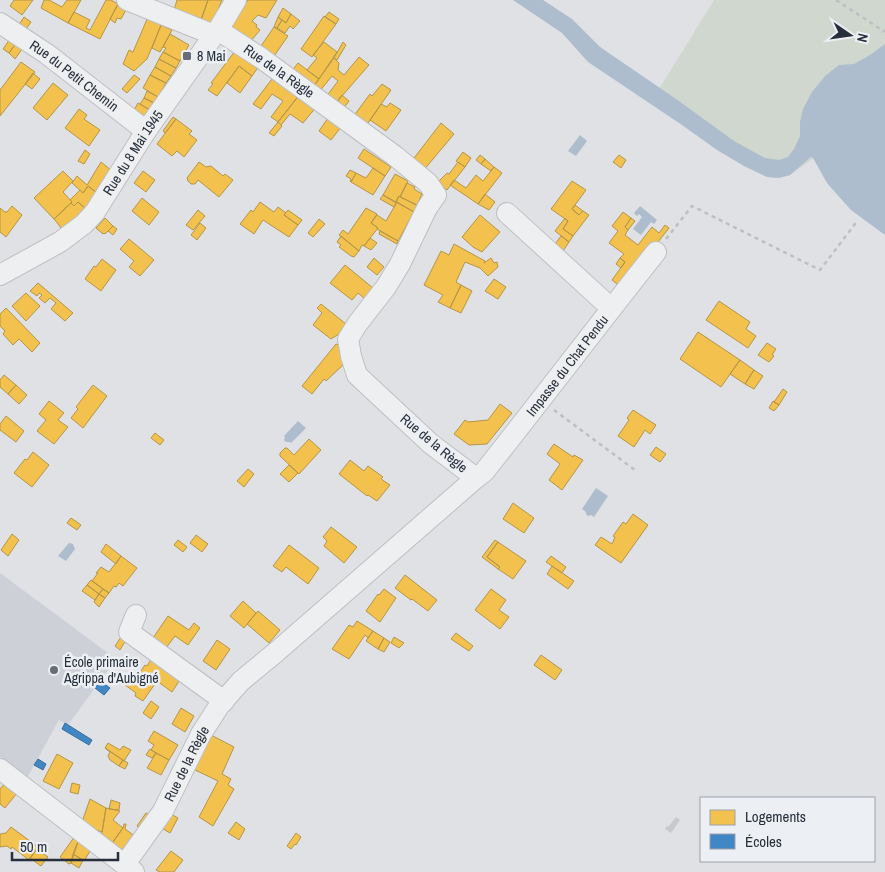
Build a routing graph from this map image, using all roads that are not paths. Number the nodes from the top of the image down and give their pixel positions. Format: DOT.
graph roads {
  1 [pos="127,0"];
  2 [pos="236,0"];
  3 [pos="0,22"];
  4 [pos="216,32"];
  5 [pos="146,131"];
  6 [pos="507,213"];
  7 [pos="656,252"];
  8 [pos="0,275"];
  9 [pos="611,308"];
  10 [pos="476,478"];
  11 [pos="136,615"];
  12 [pos="224,700"];
  13 [pos="0,769"];
  14 [pos="130,868"];
  1 -- 4 [label="street"];
  2 -- 4 [label="street, Rue du 8 Mai 1945"];
  3 -- 5 [label="street, Rue du Petit Chemin"];
  4 -- 5 [label="street, Rue du 8 Mai 1945"];
  4 -- 10 [label="street, Rue de la Règle"];
  5 -- 8 [label="street, Rue du 8 Mai 1945"];
  6 -- 9 [label="street"];
  7 -- 9 [label="street, Impasse du Chat Pendu"];
  9 -- 10 [label="street, Impasse du Chat Pendu"];
  10 -- 12 [label="street, Rue de la Règle"];
  11 -- 12 [label="street"];
  12 -- 14 [label="street, Rue de la Règle"];
  13 -- 14 [label="street"];
}
